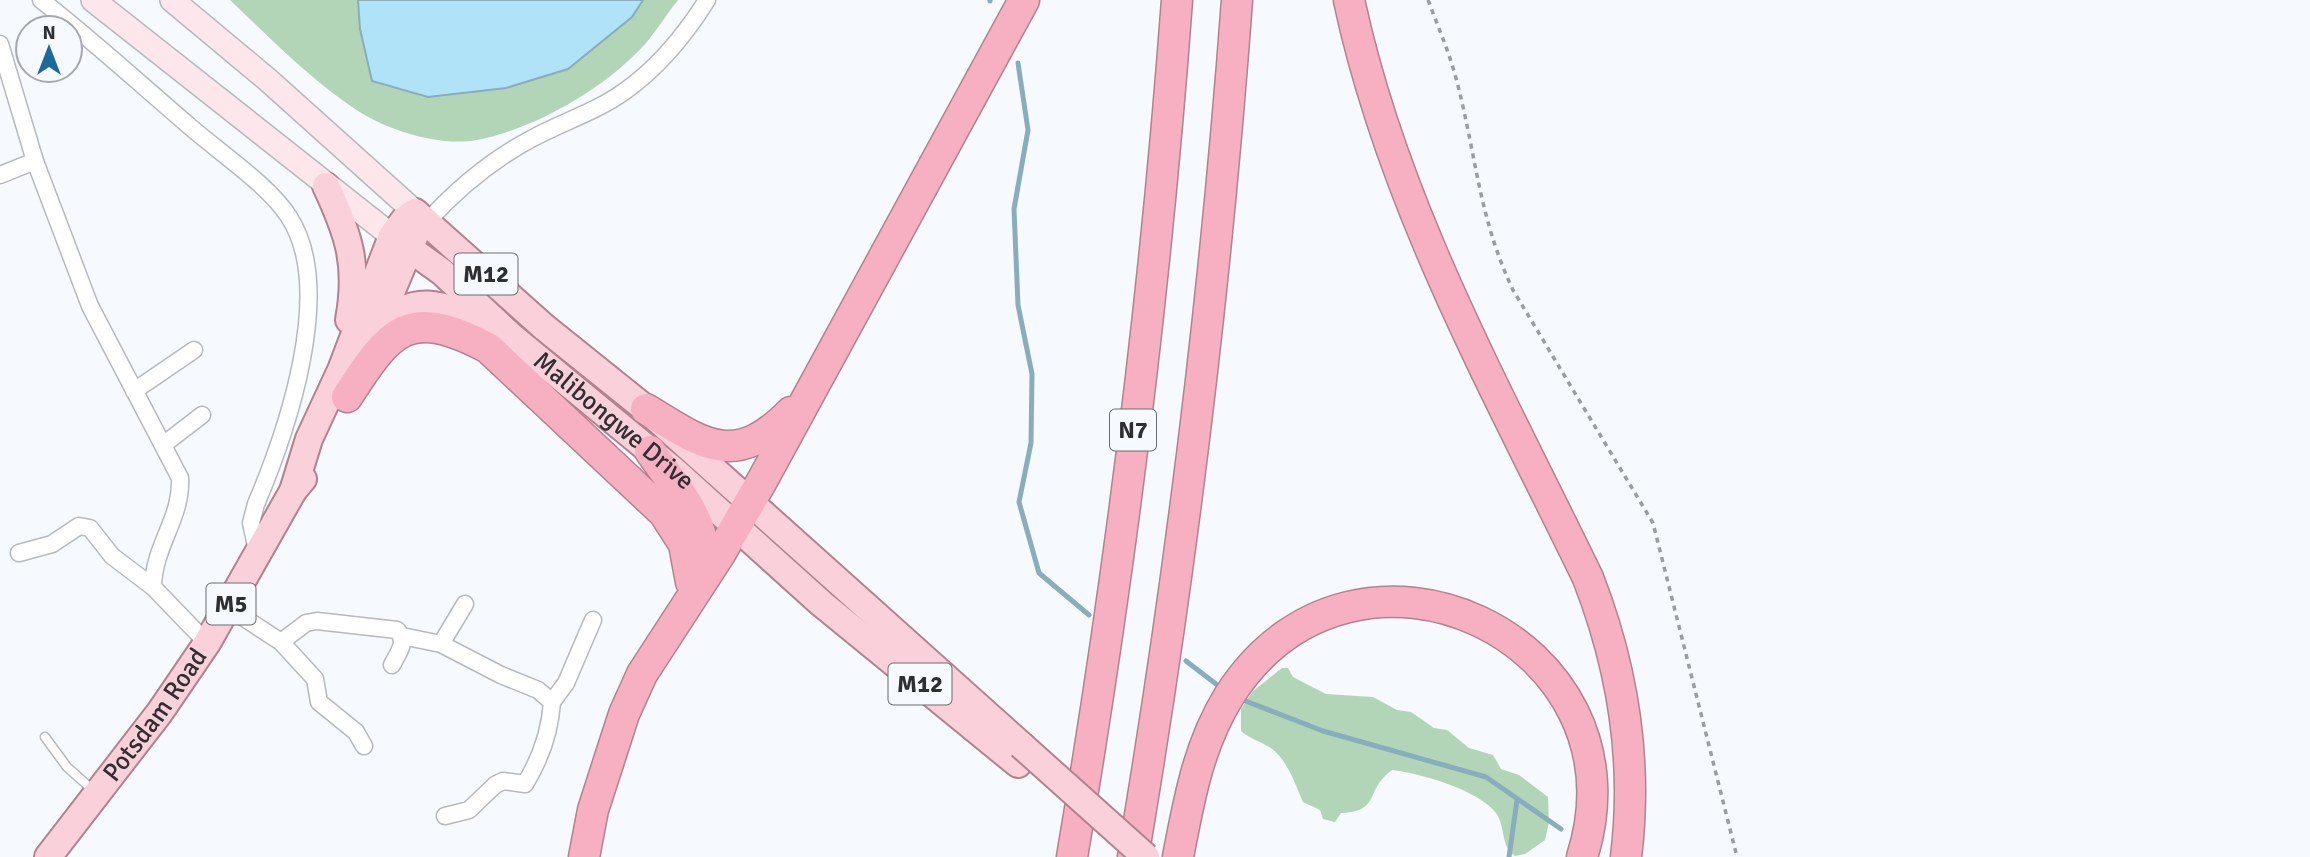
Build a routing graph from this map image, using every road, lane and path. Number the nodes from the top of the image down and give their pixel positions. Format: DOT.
graph roads {
  1 [pos="41,0"];
  2 [pos="93,0"];
  3 [pos="172,0"];
  4 [pos="707,0"];
  5 [pos="1024,0"];
  6 [pos="1177,0"];
  7 [pos="1237,0"];
  8 [pos="1349,0"];
  9 [pos="1428,0"];
  10 [pos="0,44"];
  11 [pos="35,161"];
  12 [pos="0,175"];
  13 [pos="327,186"];
  14 [pos="429,213"];
  15 [pos="400,242"];
  16 [pos="375,334"];
  17 [pos="511,336"];
  18 [pos="194,350"];
  19 [pos="344,383"];
  20 [pos="134,391"];
  21 [pos="809,395"];
  22 [pos="646,410"];
  23 [pos="202,415"];
  24 [pos="163,445"];
  25 [pos="650,451"];
  26 [pos="743,514"];
  27 [pos="19,553"];
  28 [pos="258,555"];
  29 [pos="691,582"];
  30 [pos="153,587"];
  31 [pos="465,604"];
  32 [pos="229,608"];
  33 [pos="593,620"];
  34 [pos="673,624"];
  35 [pos="402,636"];
  36 [pos="281,642"];
  37 [pos="207,643"];
  38 [pos="442,644"];
  39 [pos="392,665"];
  40 [pos="552,702"];
  41 [pos="46,737"];
  42 [pos="364,746"];
  43 [pos="1020,755"];
  44 [pos="97,794"];
  45 [pos="445,816"];
  46 [pos="48,857"];
  47 [pos="584,857"];
  48 [pos="1072,857"];
  49 [pos="1122,857"];
  50 [pos="1133,857"];
  51 [pos="1146,857"];
  52 [pos="1178,857"];
  53 [pos="1582,857"];
  54 [pos="1626,857"];
  55 [pos="1737,857"];
  1 -- 28 [label="street"];
  2 -- 13 [label="main road, Malibongwe Drive / M12"];
  3 -- 14 [label="main road, Malibongwe Drive / M12"];
  4 -- 14 [label="street"];
  5 -- 21 [label="highway"];
  6 -- 48 [label="highway, N7"];
  7 -- 50 [label="highway, N7"];
  8 -- 54 [label="highway"];
  9 -- 55 [label="path"];
  10 -- 11 [label="street"];
  11 -- 12 [label="street"];
  11 -- 20 [label="street"];
  13 -- 15 [label="main road, Malibongwe Drive / M12"];
  13 -- 19 [label="main road"];
  14 -- 15 [label="main road, Potsdam Road / M5"];
  14 -- 22 [label="main road, Malibongwe Drive / M12"];
  15 -- 16 [label="main road, Potsdam Road / M5"];
  15 -- 17 [label="main road, Malibongwe Drive / M12"];
  15 -- 19 [label="main road, Potsdam Road / M5"];
  16 -- 17 [label="main road"];
  16 -- 19 [label="main road, Potsdam Road / M5"];
  17 -- 25 [label="main road, Malibongwe Drive / M12"];
  18 -- 20 [label="street"];
  19 -- 28 [label="main road, Potsdam Road / M5"];
  19 -- 29 [label="highway"];
  20 -- 24 [label="street"];
  21 -- 22 [label="highway"];
  21 -- 26 [label="highway"];
  22 -- 26 [label="main road, Malibongwe Drive / M12"];
  23 -- 24 [label="street"];
  24 -- 30 [label="street"];
  25 -- 26 [label="main road, Malibongwe Drive / M12"];
  25 -- 29 [label="highway"];
  26 -- 34 [label="highway"];
  26 -- 43 [label="main road, Malibongwe Drive / M12"];
  27 -- 30 [label="street"];
  28 -- 32 [label="main road, Potsdam Road / M5"];
  29 -- 34 [label="highway"];
  30 -- 37 [label="street"];
  31 -- 38 [label="street"];
  32 -- 36 [label="street"];
  32 -- 37 [label="main road, Potsdam Road / M5"];
  33 -- 40 [label="street"];
  34 -- 47 [label="highway"];
  35 -- 36 [label="street"];
  35 -- 38 [label="street"];
  35 -- 39 [label="street"];
  36 -- 42 [label="street"];
  37 -- 44 [label="main road, Potsdam Road / M5"];
  38 -- 40 [label="street"];
  40 -- 45 [label="street"];
  41 -- 44 [label="lane"];
  43 -- 49 [label="main road, Malibongwe Drive / M12"];
  43 -- 51 [label="main road, Malibongwe Drive / M12, bridge"];
  44 -- 46 [label="main road, Potsdam Road / M5"];
  52 -- 53 [label="highway"];
}
